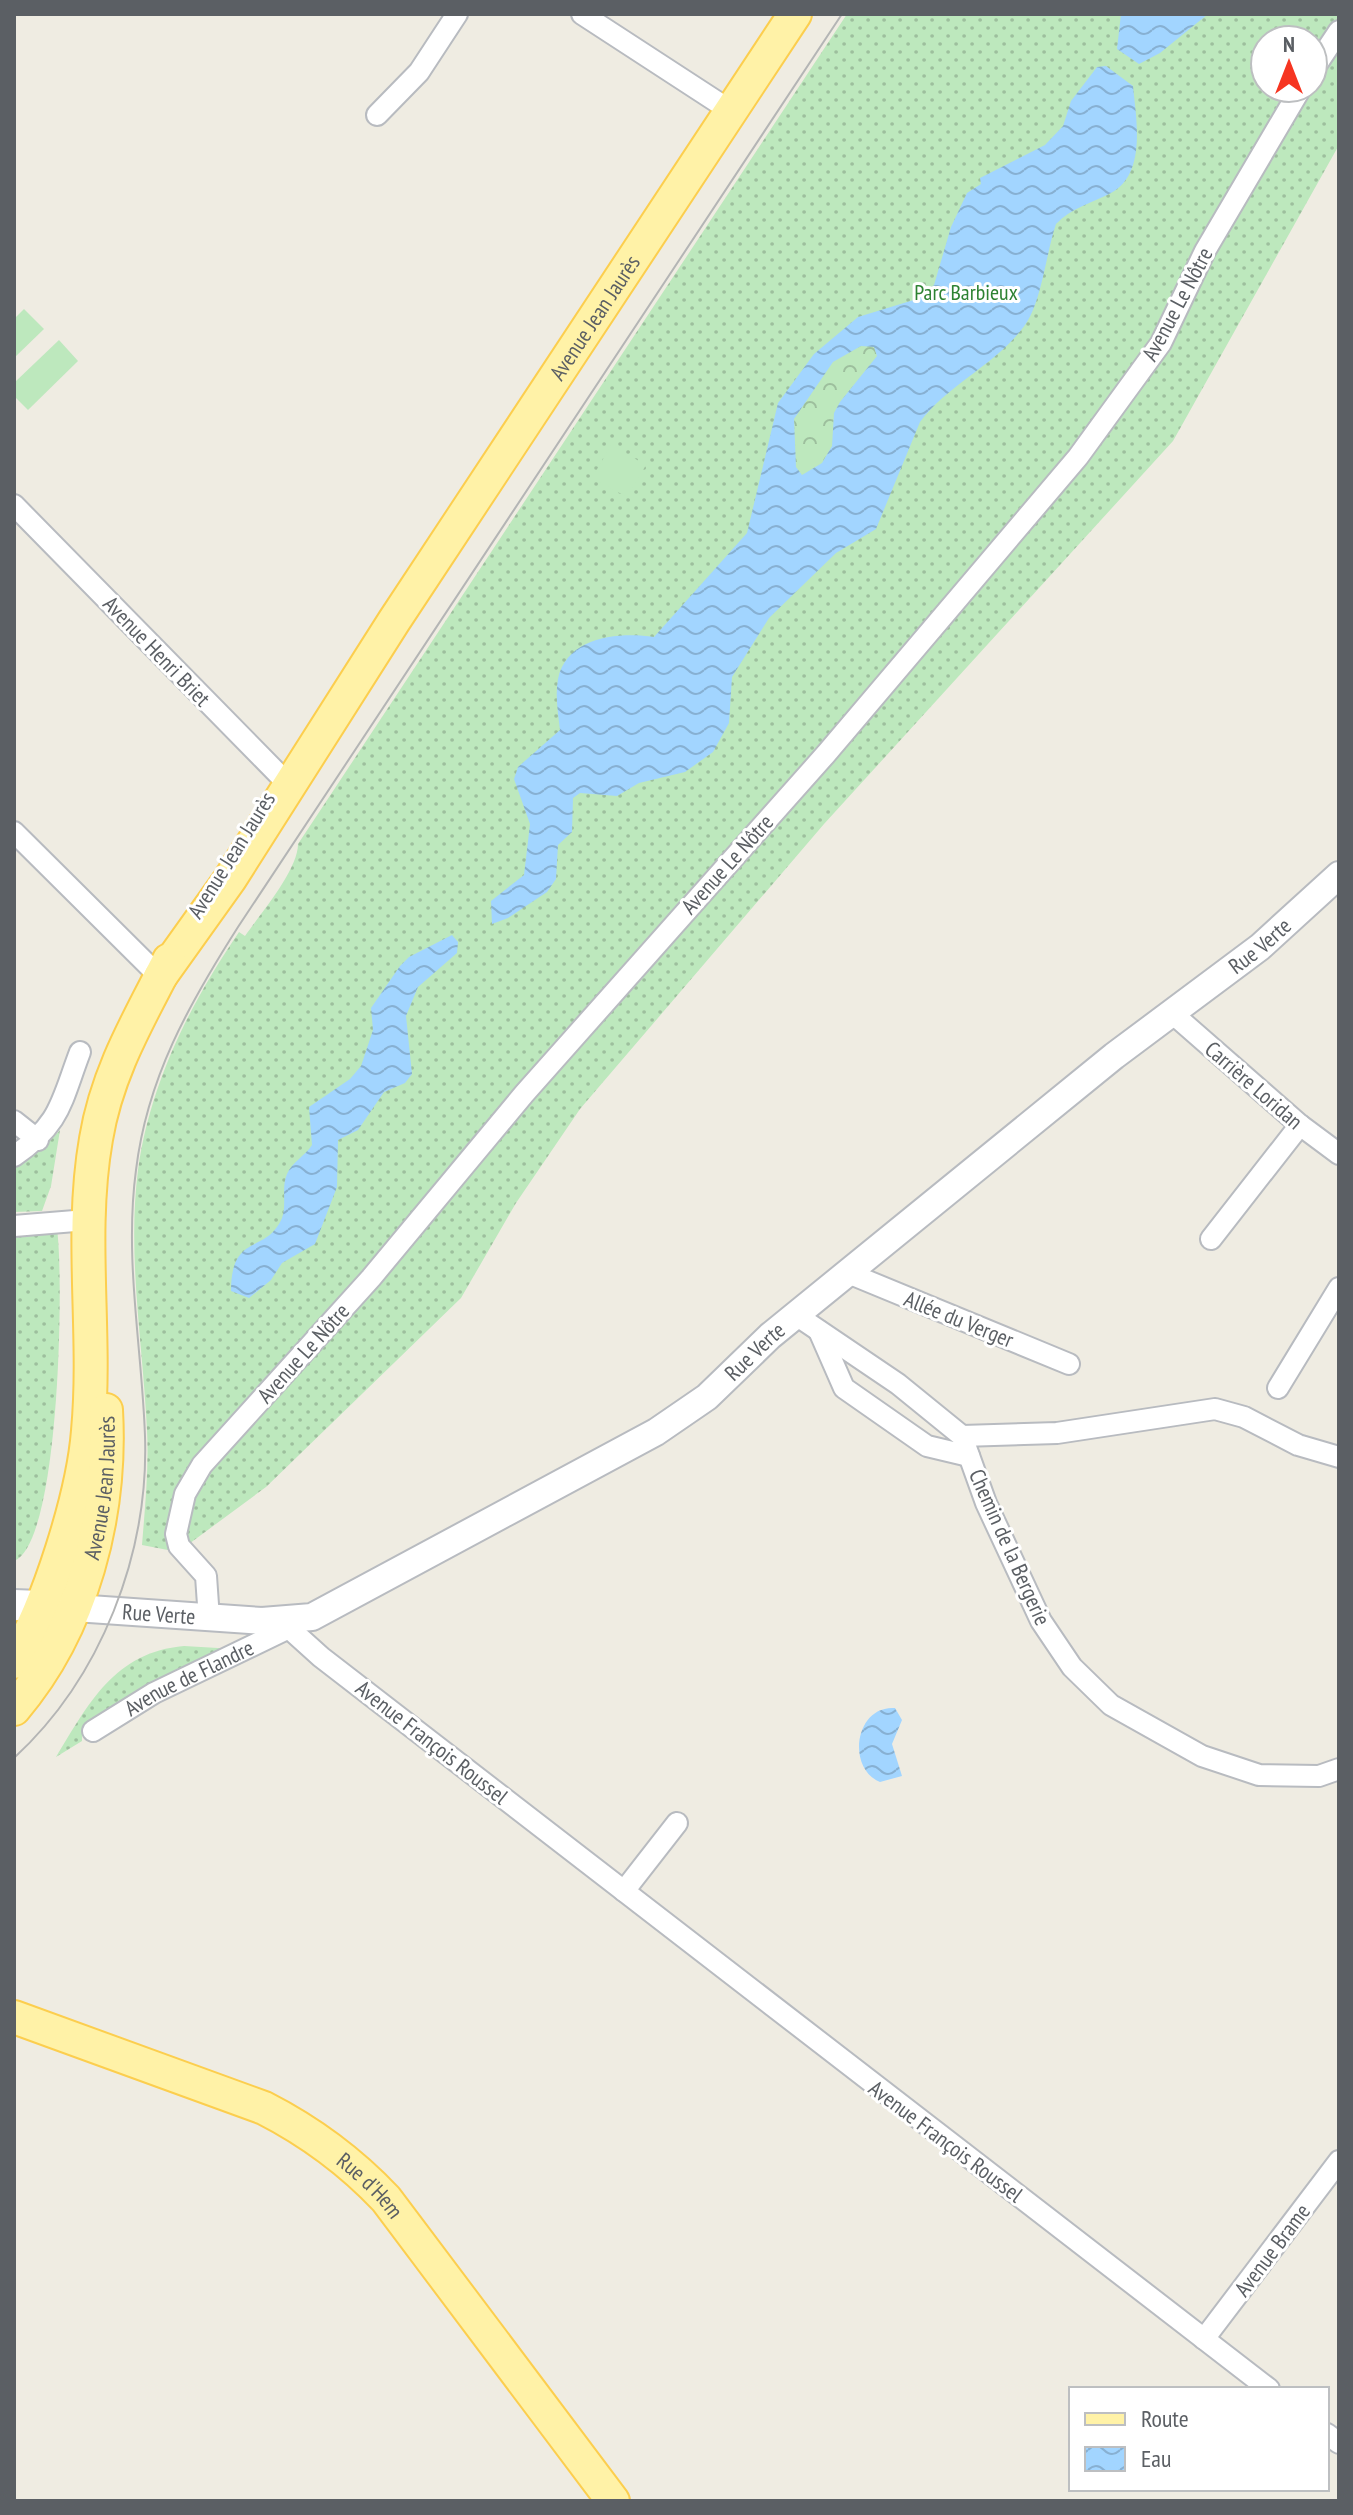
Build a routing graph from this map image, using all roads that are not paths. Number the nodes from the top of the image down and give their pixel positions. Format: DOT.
graph roads {
  1 [pos="457,14"];
  2 [pos="582,14"];
  3 [pos="795,14"];
  4 [pos="1292,104"];
  5 [pos="731,111"];
  6 [pos="377,115"];
  7 [pos="18,510"];
  8 [pos="285,782"];
  9 [pos="14,832"];
  10 [pos="1339,875"];
  11 [pos="160,977"];
  12 [pos="1172,1013"];
  13 [pos="80,1052"];
  14 [pos="14,1121"];
  15 [pos="1300,1125"];
  16 [pos="38,1140"];
  17 [pos="1339,1154"];
  18 [pos="14,1156"];
  19 [pos="87,1220"];
  20 [pos="14,1226"];
  21 [pos="1211,1239"];
  22 [pos="848,1273"];
  23 [pos="1339,1288"];
  24 [pos="796,1315"];
  25 [pos="91,1320"];
  26 [pos="819,1331"];
  27 [pos="1069,1364"];
  28 [pos="1278,1388"];
  29 [pos="966,1446"];
  30 [pos="1339,1457"];
  31 [pos="27,1605"];
  32 [pos="75,1608"];
  33 [pos="209,1619"];
  34 [pos="284,1624"];
  35 [pos="14,1662"];
  36 [pos="14,1709"];
  37 [pos="93,1731"];
  38 [pos="1339,1769"];
  39 [pos="677,1823"];
  40 [pos="624,1891"];
  41 [pos="14,2017"];
  42 [pos="1339,2161"];
  43 [pos="1204,2339"];
  44 [pos="1266,2387"];
  45 [pos="613,2501"];
  1 -- 6 [label="street"];
  2 -- 5 [label="street"];
  3 -- 5 [label="main road, Avenue Jean Jaurès"];
  4 -- 33 [label="street, Avenue Le Nôtre"];
  5 -- 8 [label="main road, Avenue Jean Jaurès"];
  7 -- 8 [label="street, Avenue Henri Briet"];
  8 -- 11 [label="main road, Avenue Jean Jaurès"];
  9 -- 11 [label="street"];
  10 -- 12 [label="street, Rue Verte"];
  11 -- 19 [label="main road, Avenue Jean Jaurès"];
  12 -- 15 [label="street, Carrière Loridan"];
  12 -- 22 [label="street, Rue Verte"];
  13 -- 16 [label="street"];
  14 -- 16 [label="street"];
  15 -- 17 [label="street, Carrière Loridan"];
  15 -- 21 [label="street"];
  16 -- 18 [label="street"];
  19 -- 20 [label="street"];
  19 -- 25 [label="main road, Avenue Jean Jaurès"];
  22 -- 24 [label="street, Rue Verte"];
  22 -- 27 [label="street, Allée du Verger"];
  23 -- 28 [label="street"];
  24 -- 26 [label="street"];
  24 -- 34 [label="street, Rue Verte"];
  25 -- 31 [label="main road, Avenue Jean Jaurès"];
  25 -- 32 [label="main road, Avenue Jean Jaurès"];
  26 -- 29 [label="street"];
  26 -- 29 [label="street, Chemin de la Bergerie"];
  29 -- 30 [label="street, Chemin de la Bergerie"];
  29 -- 38 [label="street, Chemin de la Bergerie"];
  31 -- 32 [label="main road"];
  31 -- 35 [label="main road"];
  32 -- 33 [label="street, Rue Verte"];
  32 -- 36 [label="main road"];
  33 -- 34 [label="street, Rue Verte"];
  34 -- 37 [label="street, Avenue de Flandre"];
  34 -- 40 [label="street, Avenue François Roussel"];
  39 -- 40 [label="street"];
  40 -- 43 [label="street, Avenue François Roussel"];
  41 -- 45 [label="main road, Rue d'Hem"];
  42 -- 43 [label="street, Avenue Brame"];
  43 -- 44 [label="street, Avenue François Roussel"];
}
